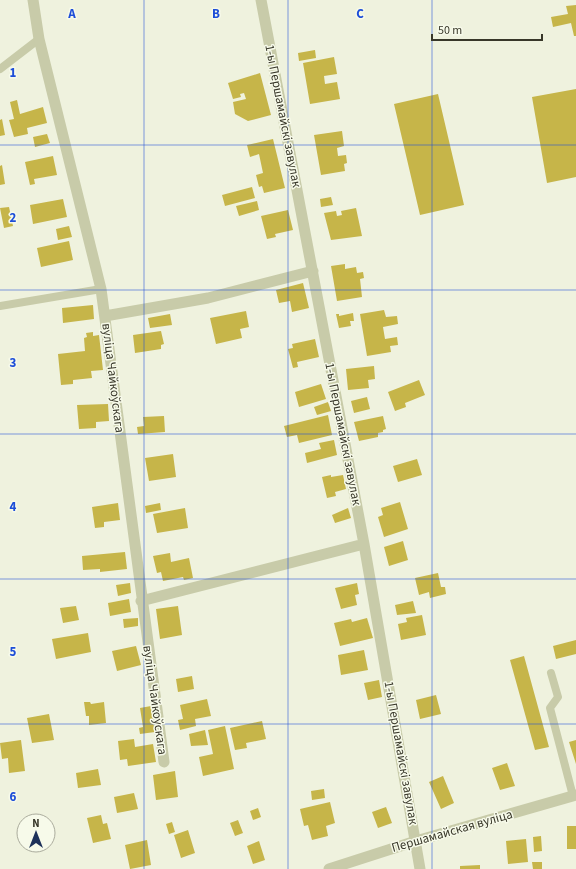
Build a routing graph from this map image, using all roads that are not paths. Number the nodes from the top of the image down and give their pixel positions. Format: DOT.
graph roads {
  1 [pos="32,0"];
  2 [pos="261,0"];
  3 [pos="38,39"];
  4 [pos="0,69"];
  5 [pos="313,271"];
  6 [pos="101,289"];
  7 [pos="0,306"];
  8 [pos="105,316"];
  9 [pos="364,544"];
  10 [pos="142,601"];
  11 [pos="551,673"];
  12 [pos="164,762"];
  13 [pos="575,795"];
  14 [pos="416,841"];
  15 [pos="329,869"];
  16 [pos="420,869"];
  1 -- 3 [label="street, вуліца Чайкоўскага"];
  2 -- 5 [label="street, 1-ы Першамайскі завулак"];
  3 -- 4 [label="lane"];
  3 -- 6 [label="street, вуліца Чайкоўскага"];
  5 -- 8 [label="street"];
  5 -- 9 [label="street, 1-ы Першамайскі завулак"];
  6 -- 7 [label="lane"];
  6 -- 8 [label="street, вуліца Чайкоўскага"];
  8 -- 10 [label="street, вуліца Чайкоўскага"];
  9 -- 10 [label="street"];
  9 -- 14 [label="street, 1-ы Першамайскі завулак"];
  10 -- 12 [label="street, вуліца Чайкоўскага"];
  11 -- 13 [label="lane"];
  13 -- 14 [label="street, Першамайская вуліца"];
  14 -- 15 [label="street, Першамайская вуліца"];
  14 -- 16 [label="street, 1-ы Першамайскі завулак"];
}
